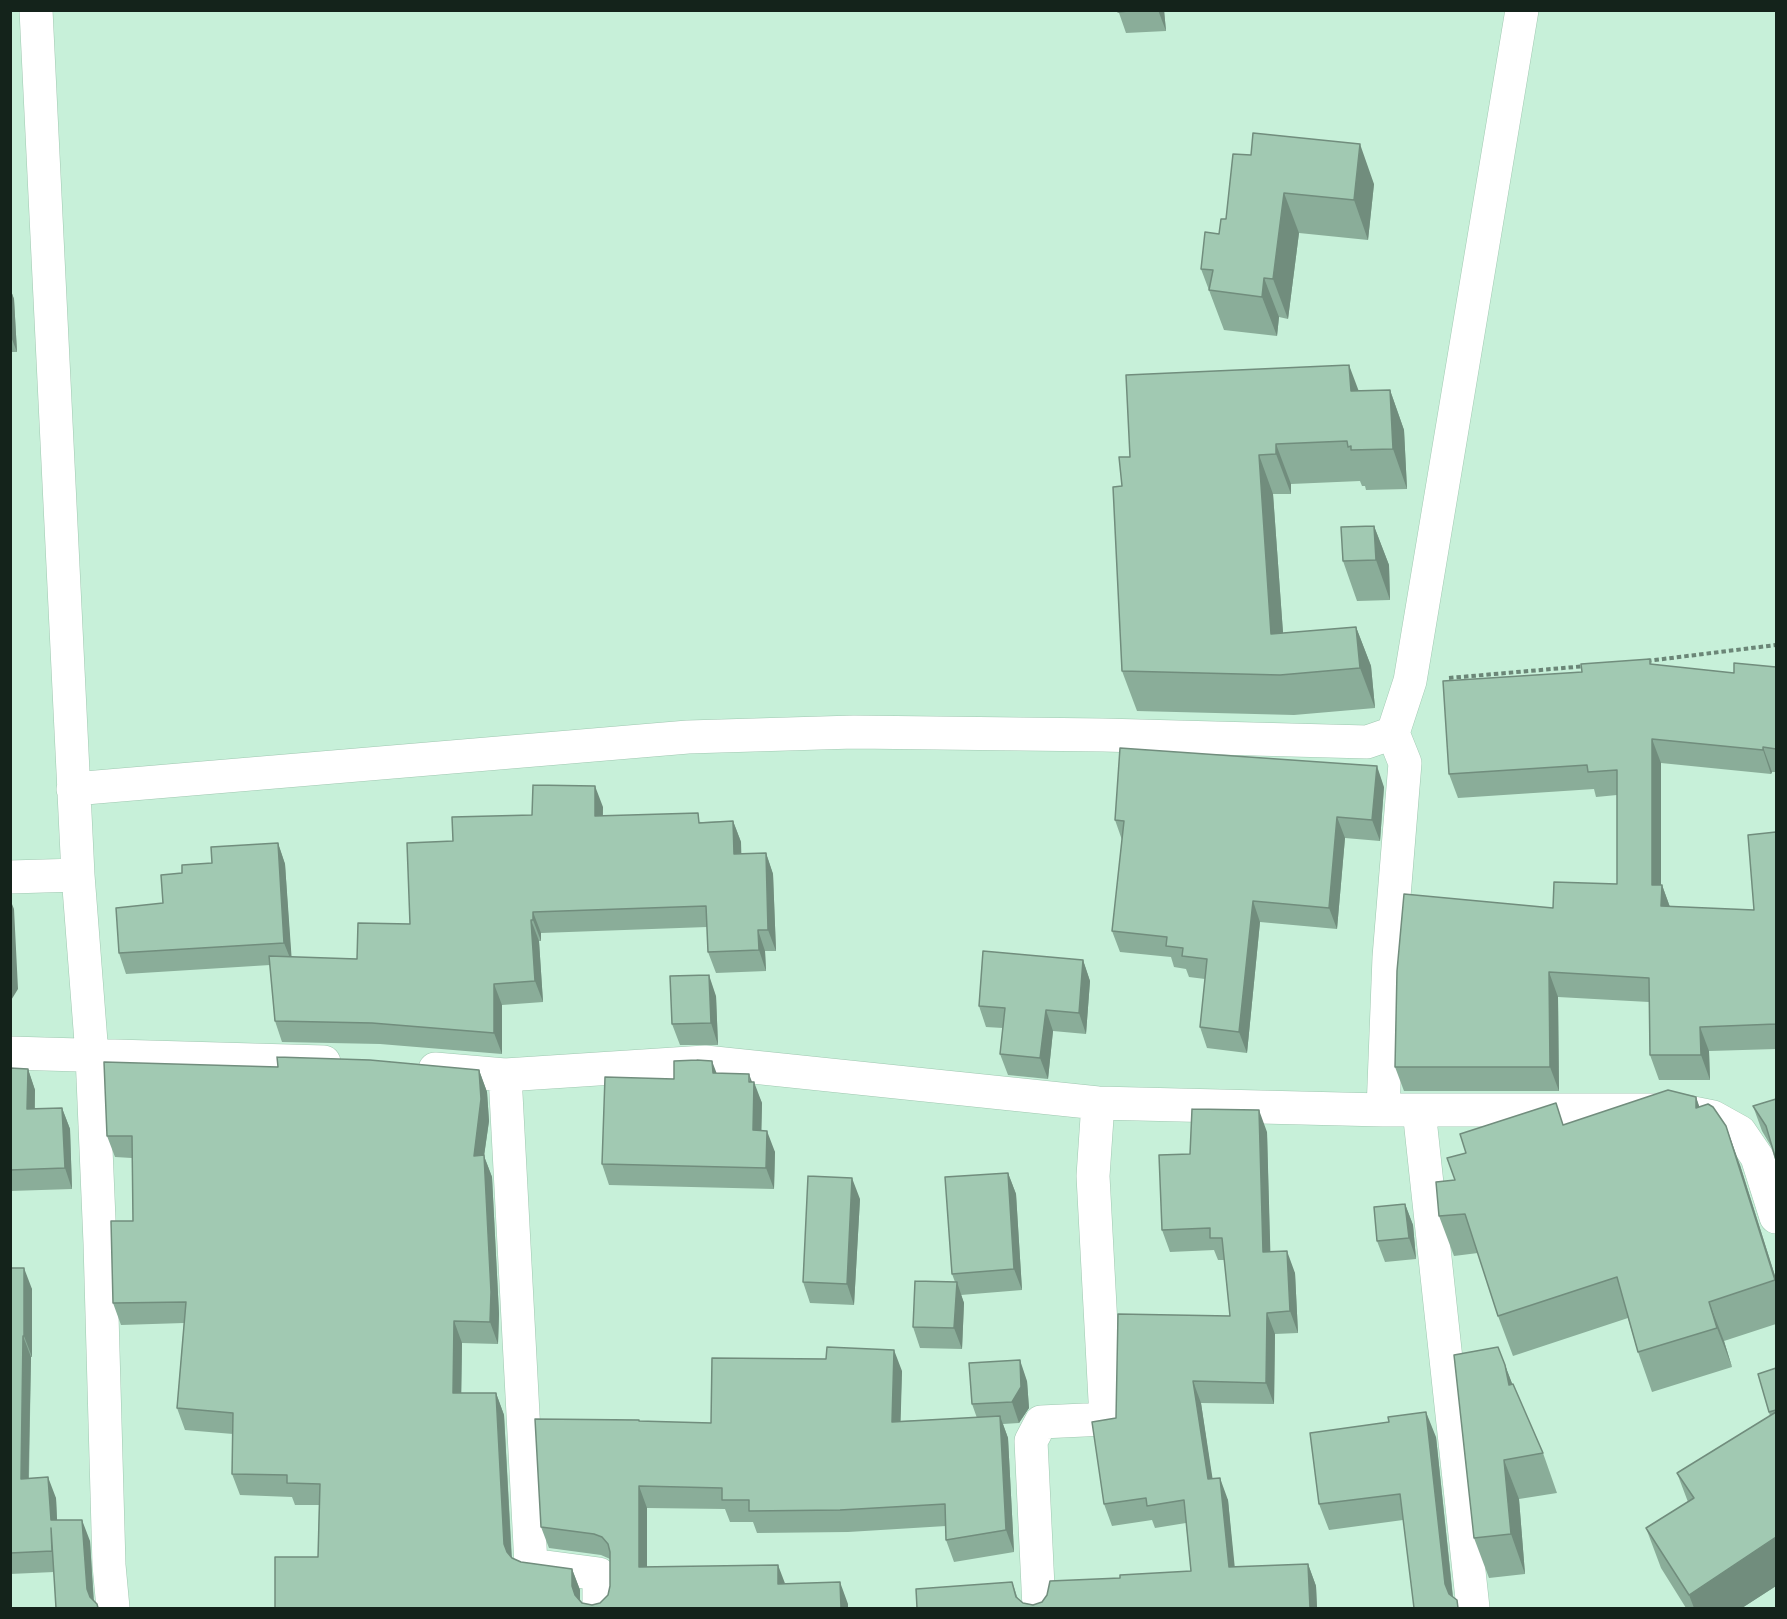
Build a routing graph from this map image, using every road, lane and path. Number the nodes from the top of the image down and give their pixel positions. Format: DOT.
graph roads {
  1 [pos="36,10"];
  2 [pos="1522,10"];
  3 [pos="1776,645"];
  4 [pos="1640,662"];
  5 [pos="1594,666"];
  6 [pos="1410,681"];
  7 [pos="1394,733"];
  8 [pos="73,789"];
  9 [pos="78,875"];
  10 [pos="10,878"];
  11 [pos="10,1053"];
  12 [pos="92,1055"];
  13 [pos="355,1063"];
  14 [pos="402,1066"];
  15 [pos="505,1075"];
  16 [pos="1098,1103"];
  17 [pos="1383,1110"];
  18 [pos="1419,1110"];
  19 [pos="1776,1217"];
  20 [pos="113,1608"];
  21 [pos="599,1608"];
  22 [pos="1039,1608"];
  23 [pos="1473,1608"];
  1 -- 8 [label="street"];
  2 -- 6 [label="street"];
  3 -- 4 [label="path"];
  5 -- 6 [label="path"];
  6 -- 7 [label="street"];
  7 -- 8 [label="street"];
  7 -- 17 [label="street"];
  8 -- 9 [label="street"];
  9 -- 10 [label="street"];
  9 -- 12 [label="street"];
  11 -- 12 [label="street"];
  12 -- 13 [label="street"];
  12 -- 20 [label="street"];
  14 -- 15 [label="street"];
  15 -- 16 [label="street"];
  15 -- 21 [label="street"];
  16 -- 17 [label="street"];
  16 -- 22 [label="street"];
  17 -- 18 [label="street"];
  18 -- 19 [label="street"];
  18 -- 23 [label="street"];
}
